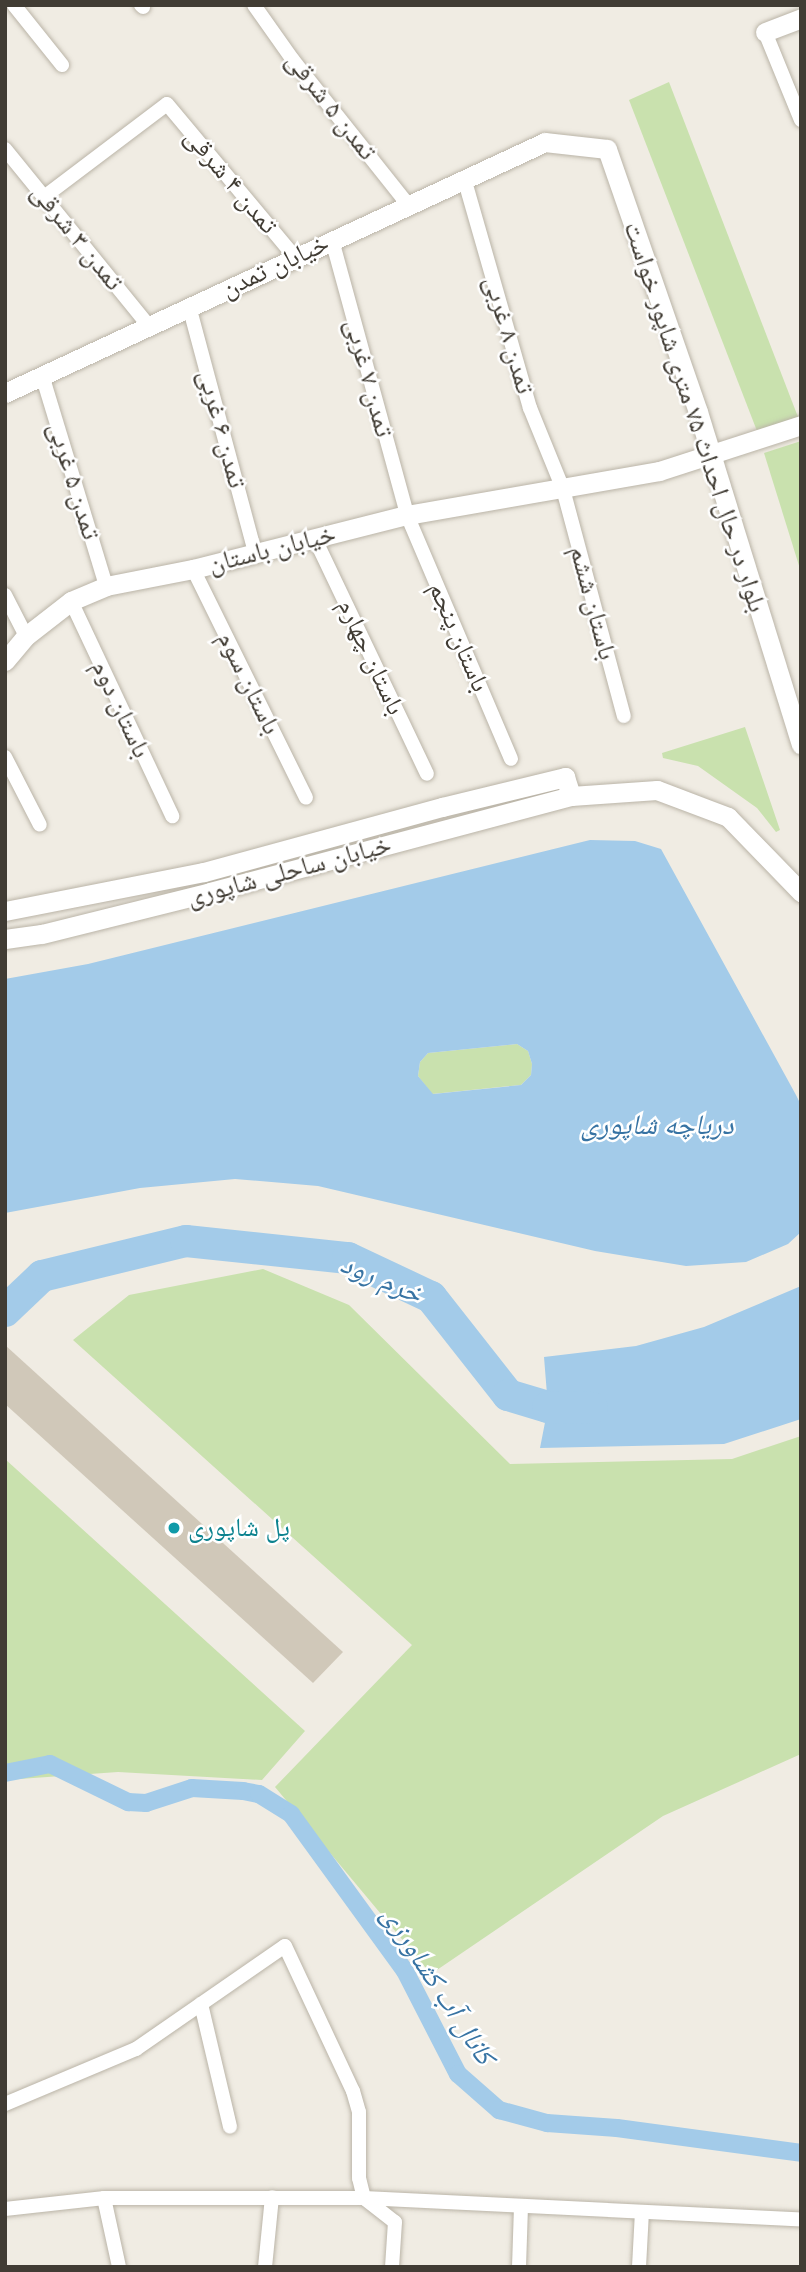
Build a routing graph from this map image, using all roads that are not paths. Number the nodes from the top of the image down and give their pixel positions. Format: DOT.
graph roads {
  1 [pos="14,5"];
  2 [pos="254,5"];
  3 [pos="801,18"];
  4 [pos="765,32"];
  5 [pos="62,65"];
  6 [pos="801,120"];
  7 [pos="545,142"];
  8 [pos="6,151"];
  9 [pos="464,178"];
  10 [pos="44,197"];
  11 [pos="409,206"];
  12 [pos="332,240"];
  13 [pos="295,257"];
  14 [pos="189,306"];
  15 [pos="148,325"];
  16 [pos="42,375"];
  17 [pos="5,393"];
  18 [pos="801,425"];
  19 [pos="712,455"];
  20 [pos="563,489"];
  21 [pos="407,516"];
  22 [pos="315,539"];
  23 [pos="255,553"];
  24 [pos="193,569"];
  25 [pos="106,586"];
  26 [pos="5,595"];
  27 [pos="71,601"];
  28 [pos="26,636"];
  29 [pos="5,661"];
  30 [pos="624,716"];
  31 [pos="801,744"];
  32 [pos="5,757"];
  33 [pos="511,759"];
  34 [pos="427,774"];
  35 [pos="571,796"];
  36 [pos="306,798"];
  37 [pos="172,816"];
  38 [pos="40,825"];
  39 [pos="204,872"];
  40 [pos="211,892"];
  41 [pos="801,892"];
  42 [pos="5,911"];
  43 [pos="5,939"];
  44 [pos="201,2004"];
  45 [pos="5,2104"];
  46 [pos="230,2127"];
  47 [pos="272,2197"];
  48 [pos="104,2198"];
  49 [pos="365,2198"];
  50 [pos="521,2207"];
  51 [pos="5,2209"];
  52 [pos="642,2212"];
  53 [pos="801,2219"];
  54 [pos="119,2267"];
  55 [pos="265,2267"];
  56 [pos="392,2267"];
  57 [pos="519,2267"];
  58 [pos="639,2267"];
  1 -- 5 [label="street"];
  2 -- 11 [label="street, تمدن ۵ شرقی"];
  3 -- 4 [label="street"];
  4 -- 6 [label="street"];
  7 -- 9 [label="street, خیابان تمدن"];
  7 -- 19 [label="street, بلوار در حال احداث ۷۵ متری شاپور خواست"];
  8 -- 10 [label="street, تمدن ۳ شرقی"];
  9 -- 11 [label="street, خیابان تمدن"];
  9 -- 20 [label="street, تمدن ۸ غربی"];
  10 -- 13 [label="street, تمدن ۴ شرقی"];
  10 -- 15 [label="street, تمدن ۳ شرقی"];
  11 -- 12 [label="street, خیابان تمدن"];
  12 -- 13 [label="street, خیابان تمدن"];
  12 -- 21 [label="street, تمدن ۷ غربی"];
  13 -- 14 [label="street, خیابان تمدن"];
  14 -- 15 [label="street, خیابان تمدن"];
  14 -- 23 [label="street, تمدن ۶ غربی"];
  15 -- 16 [label="street, خیابان تمدن"];
  16 -- 17 [label="street, خیابان تمدن"];
  16 -- 25 [label="street, تمدن ۵ غربی"];
  18 -- 19 [label="street, خیابان باستان"];
  19 -- 20 [label="street, خیابان باستان"];
  19 -- 31 [label="street, بلوار در حال احداث ۷۵ متری شاپور خواست"];
  20 -- 21 [label="street, خیابان باستان"];
  20 -- 30 [label="street, باستان ششم"];
  21 -- 22 [label="street, خیابان باستان"];
  21 -- 33 [label="street, باستان پنجم"];
  22 -- 23 [label="street, خیابان باستان"];
  22 -- 34 [label="street, باستان چهارم"];
  23 -- 24 [label="street, خیابان باستان"];
  24 -- 25 [label="street, خیابان باستان"];
  24 -- 36 [label="street, باستان سوم"];
  25 -- 27 [label="street, خیابان باستان"];
  26 -- 28 [label="street"];
  27 -- 28 [label="street, خیابان باستان"];
  27 -- 37 [label="street, باستان دوم"];
  28 -- 29 [label="street, خیابان باستان"];
  32 -- 38 [label="street"];
  35 -- 39 [label="street, خیابان ساحلی شاپوری"];
  35 -- 40 [label="street, خیابان ساحلی شاپوری"];
  35 -- 41 [label="street"];
  39 -- 40 [label="street"];
  39 -- 42 [label="street, خیابان ساحلی شاپوری"];
  40 -- 43 [label="street, خیابان ساحلی شاپوری"];
  44 -- 45 [label="street"];
  44 -- 46 [label="street"];
  44 -- 49 [label="street"];
  47 -- 48 [label="street"];
  47 -- 49 [label="street"];
  47 -- 55 [label="street"];
  48 -- 51 [label="street"];
  48 -- 54 [label="street"];
  49 -- 50 [label="street"];
  49 -- 56 [label="street"];
  50 -- 52 [label="street"];
  50 -- 57 [label="street"];
  52 -- 53 [label="street"];
  52 -- 58 [label="street"];
}
